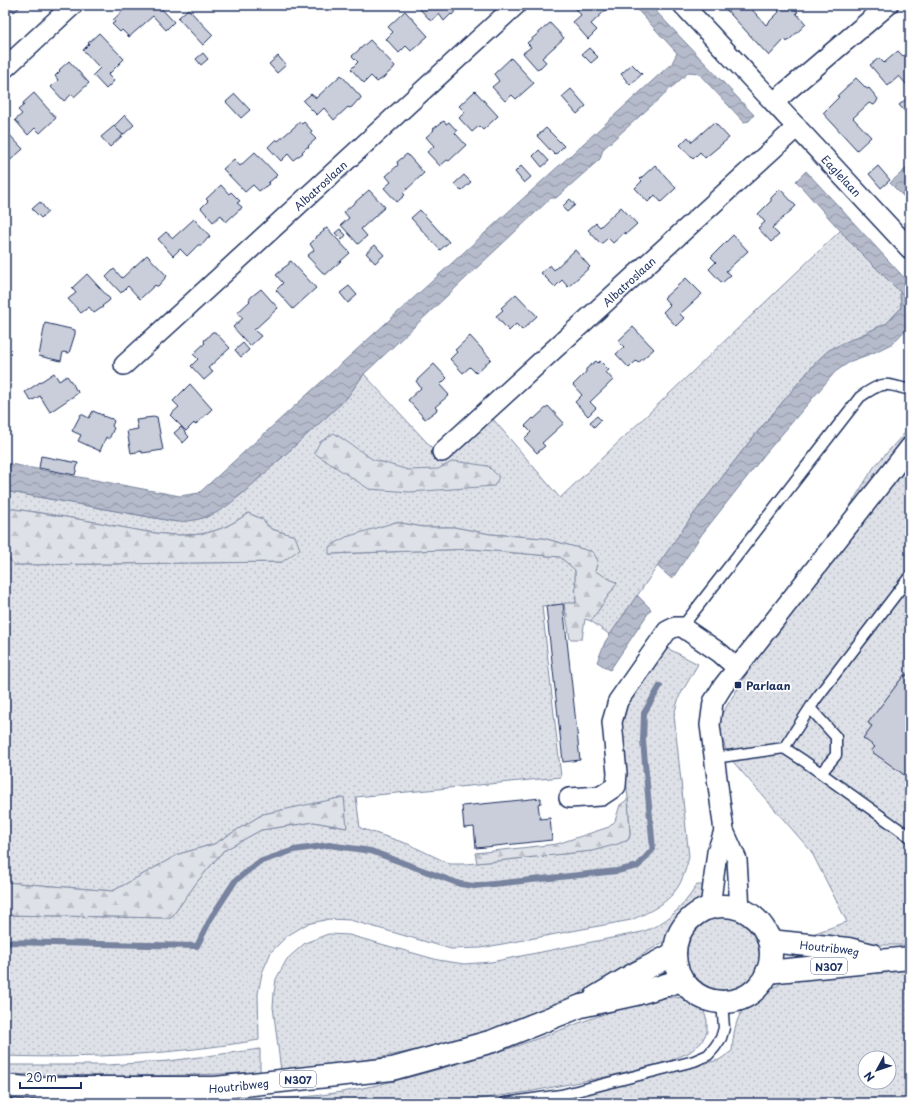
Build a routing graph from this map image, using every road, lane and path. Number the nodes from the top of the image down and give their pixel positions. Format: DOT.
graph roads {
  1 [pos="73,5"];
  2 [pos="516,5"];
  3 [pos="683,5"];
  4 [pos="888,5"];
  5 [pos="5,68"];
  6 [pos="774,102"];
  7 [pos="796,127"];
  8 [pos="910,249"];
  9 [pos="124,365"];
  10 [pos="910,390"];
  11 [pos="910,447"];
  12 [pos="442,452"];
  13 [pos="910,576"];
  14 [pos="682,627"];
  15 [pos="737,668"];
  16 [pos="810,708"];
  17 [pos="784,748"];
  18 [pos="714,758"];
  19 [pos="820,773"];
  20 [pos="569,798"];
  21 [pos="724,831"];
  22 [pos="910,836"];
  23 [pos="710,908"];
  24 [pos="740,909"];
  25 [pos="769,941"];
  26 [pos="675,953"];
  27 [pos="900,959"];
  28 [pos="767,972"];
  29 [pos="682,980"];
  30 [pos="722,1002"];
  31 [pos="581,1006"];
  32 [pos="5,1086"];
  33 [pos="505,1103"];
  1 -- 5 [label="street"];
  2 -- 9 [label="street, Albatroslaan"];
  3 -- 6 [label="street, Eaglelaan"];
  4 -- 6 [label="street"];
  6 -- 7 [label="street, Eaglelaan"];
  7 -- 8 [label="street, Eaglelaan"];
  7 -- 12 [label="street, Albatroslaan"];
  10 -- 14 [label="lane"];
  11 -- 15 [label="street"];
  13 -- 16 [label="lane"];
  14 -- 15 [label="street"];
  14 -- 20 [label="street"];
  15 -- 18 [label="street"];
  16 -- 17 [label="lane"];
  16 -- 19 [label="lane"];
  17 -- 18 [label="lane"];
  17 -- 19 [label="lane"];
  18 -- 21 [label="street"];
  19 -- 22 [label="lane"];
  21 -- 23 [label="street"];
  21 -- 24 [label="street"];
  23 -- 24 [label="main road"];
  23 -- 26 [label="main road"];
  24 -- 25 [label="main road"];
  25 -- 27 [label="main road, Houtribweg / N307"];
  25 -- 28 [label="main road"];
  26 -- 29 [label="main road"];
  26 -- 31 [label="main road, Houtribweg / N307"];
  27 -- 28 [label="main road, Houtribweg / N307"];
  28 -- 30 [label="main road"];
  29 -- 30 [label="main road"];
  29 -- 31 [label="main road, Houtribweg / N307"];
  30 -- 33 [label="lane"];
  31 -- 32 [label="main road, Houtribweg / N307"];
}
